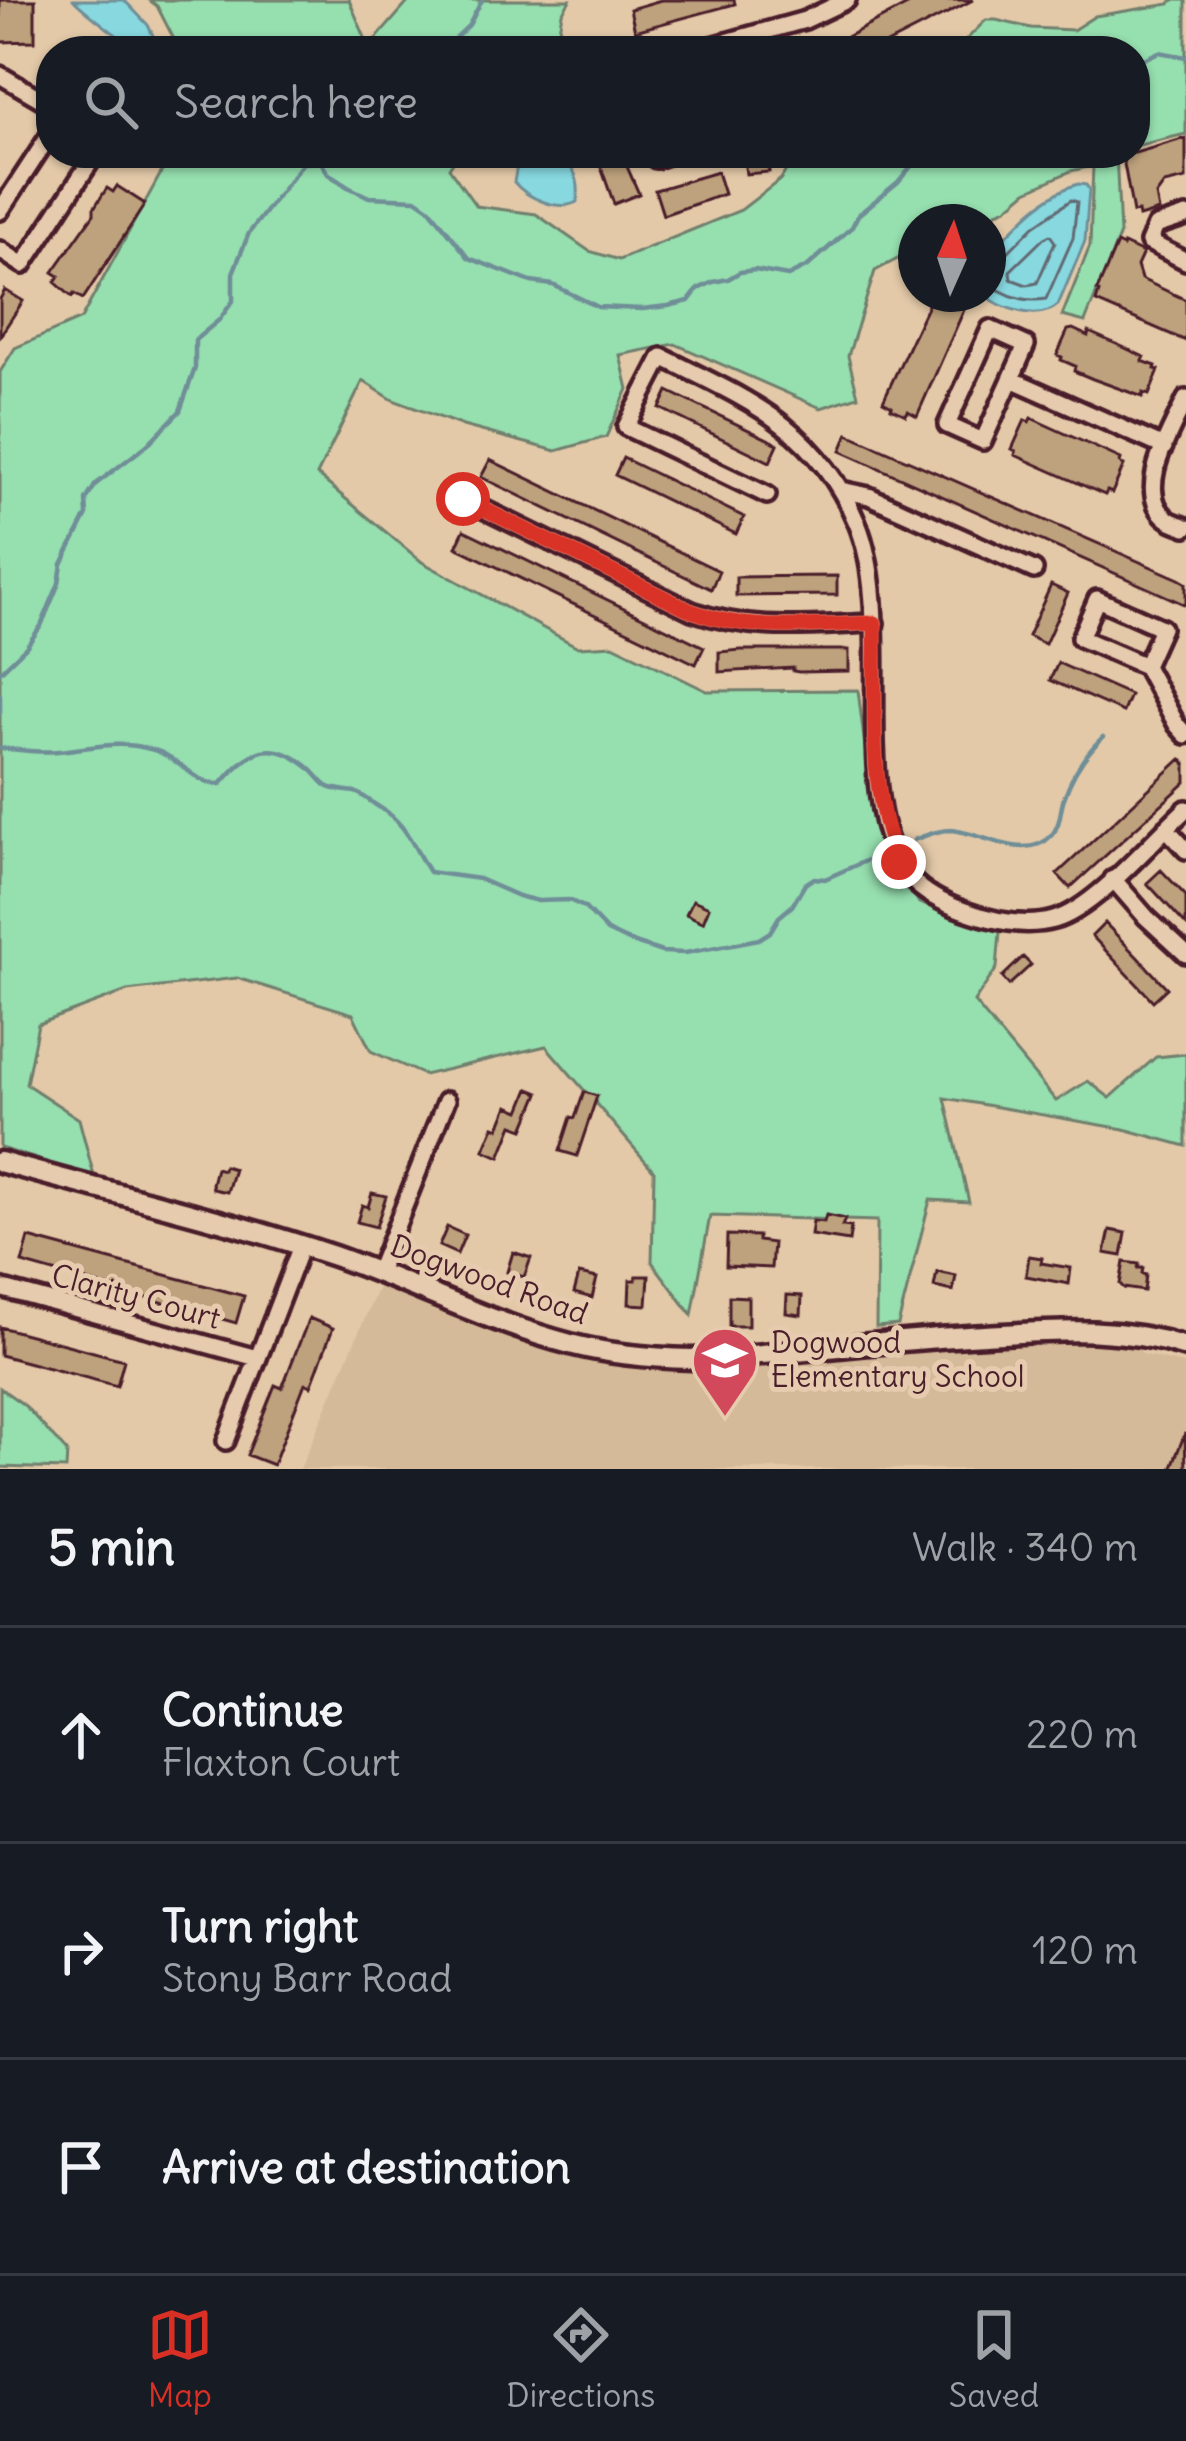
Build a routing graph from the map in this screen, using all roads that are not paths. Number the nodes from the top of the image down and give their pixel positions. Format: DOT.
graph roads {
  1 [pos="847,0"];
  2 [pos="750,36"];
  3 [pos="0,75"];
  4 [pos="36,96"];
  5 [pos="36,156"];
  6 [pos="86,168"];
  7 [pos="0,211"];
  8 [pos="1186,216"];
  9 [pos="0,250"];
  10 [pos="1186,261"];
  11 [pos="1011,379"];
  12 [pos="1186,399"];
  13 [pos="1164,447"];
  14 [pos="841,490"];
  15 [pos="767,495"];
  16 [pos="463,499"];
  17 [pos="1186,527"];
  18 [pos="1034,570"];
  19 [pos="875,623"];
  20 [pos="1144,666"];
  21 [pos="1186,735"];
  22 [pos="1186,809"];
  23 [pos="1166,828"];
  24 [pos="1186,850"];
  25 [pos="1113,879"];
  26 [pos="1186,954"];
  27 [pos="446,1100"];
  28 [pos="0,1162"];
  29 [pos="301,1246"];
  30 [pos="378,1272"];
  31 [pos="0,1288"];
  32 [pos="1186,1347"];
  33 [pos="257,1358"];
  34 [pos="226,1441"];
  1 -- 2 [label="street"];
  3 -- 4 [label="street"];
  5 -- 7 [label="street"];
  6 -- 9 [label="street"];
  8 -- 10 [label="street"];
  11 -- 11 [label="street"];
  11 -- 13 [label="street"];
  12 -- 13 [label="street"];
  13 -- 17 [label="street"];
  14 -- 15 [label="street"];
  14 -- 18 [label="street"];
  14 -- 19 [label="street"];
  16 -- 19 [label="street"];
  19 -- 25 [label="street"];
  20 -- 20 [label="street"];
  20 -- 21 [label="street"];
  22 -- 23 [label="street"];
  23 -- 24 [label="street"];
  23 -- 25 [label="street"];
  25 -- 26 [label="street"];
  27 -- 30 [label="street"];
  28 -- 29 [label="street, Dogwood Road"];
  29 -- 30 [label="street, Dogwood Road"];
  29 -- 33 [label="street"];
  30 -- 32 [label="street, Dogwood Road"];
  31 -- 33 [label="street, Clarity Court"];
  33 -- 34 [label="street"];
}
